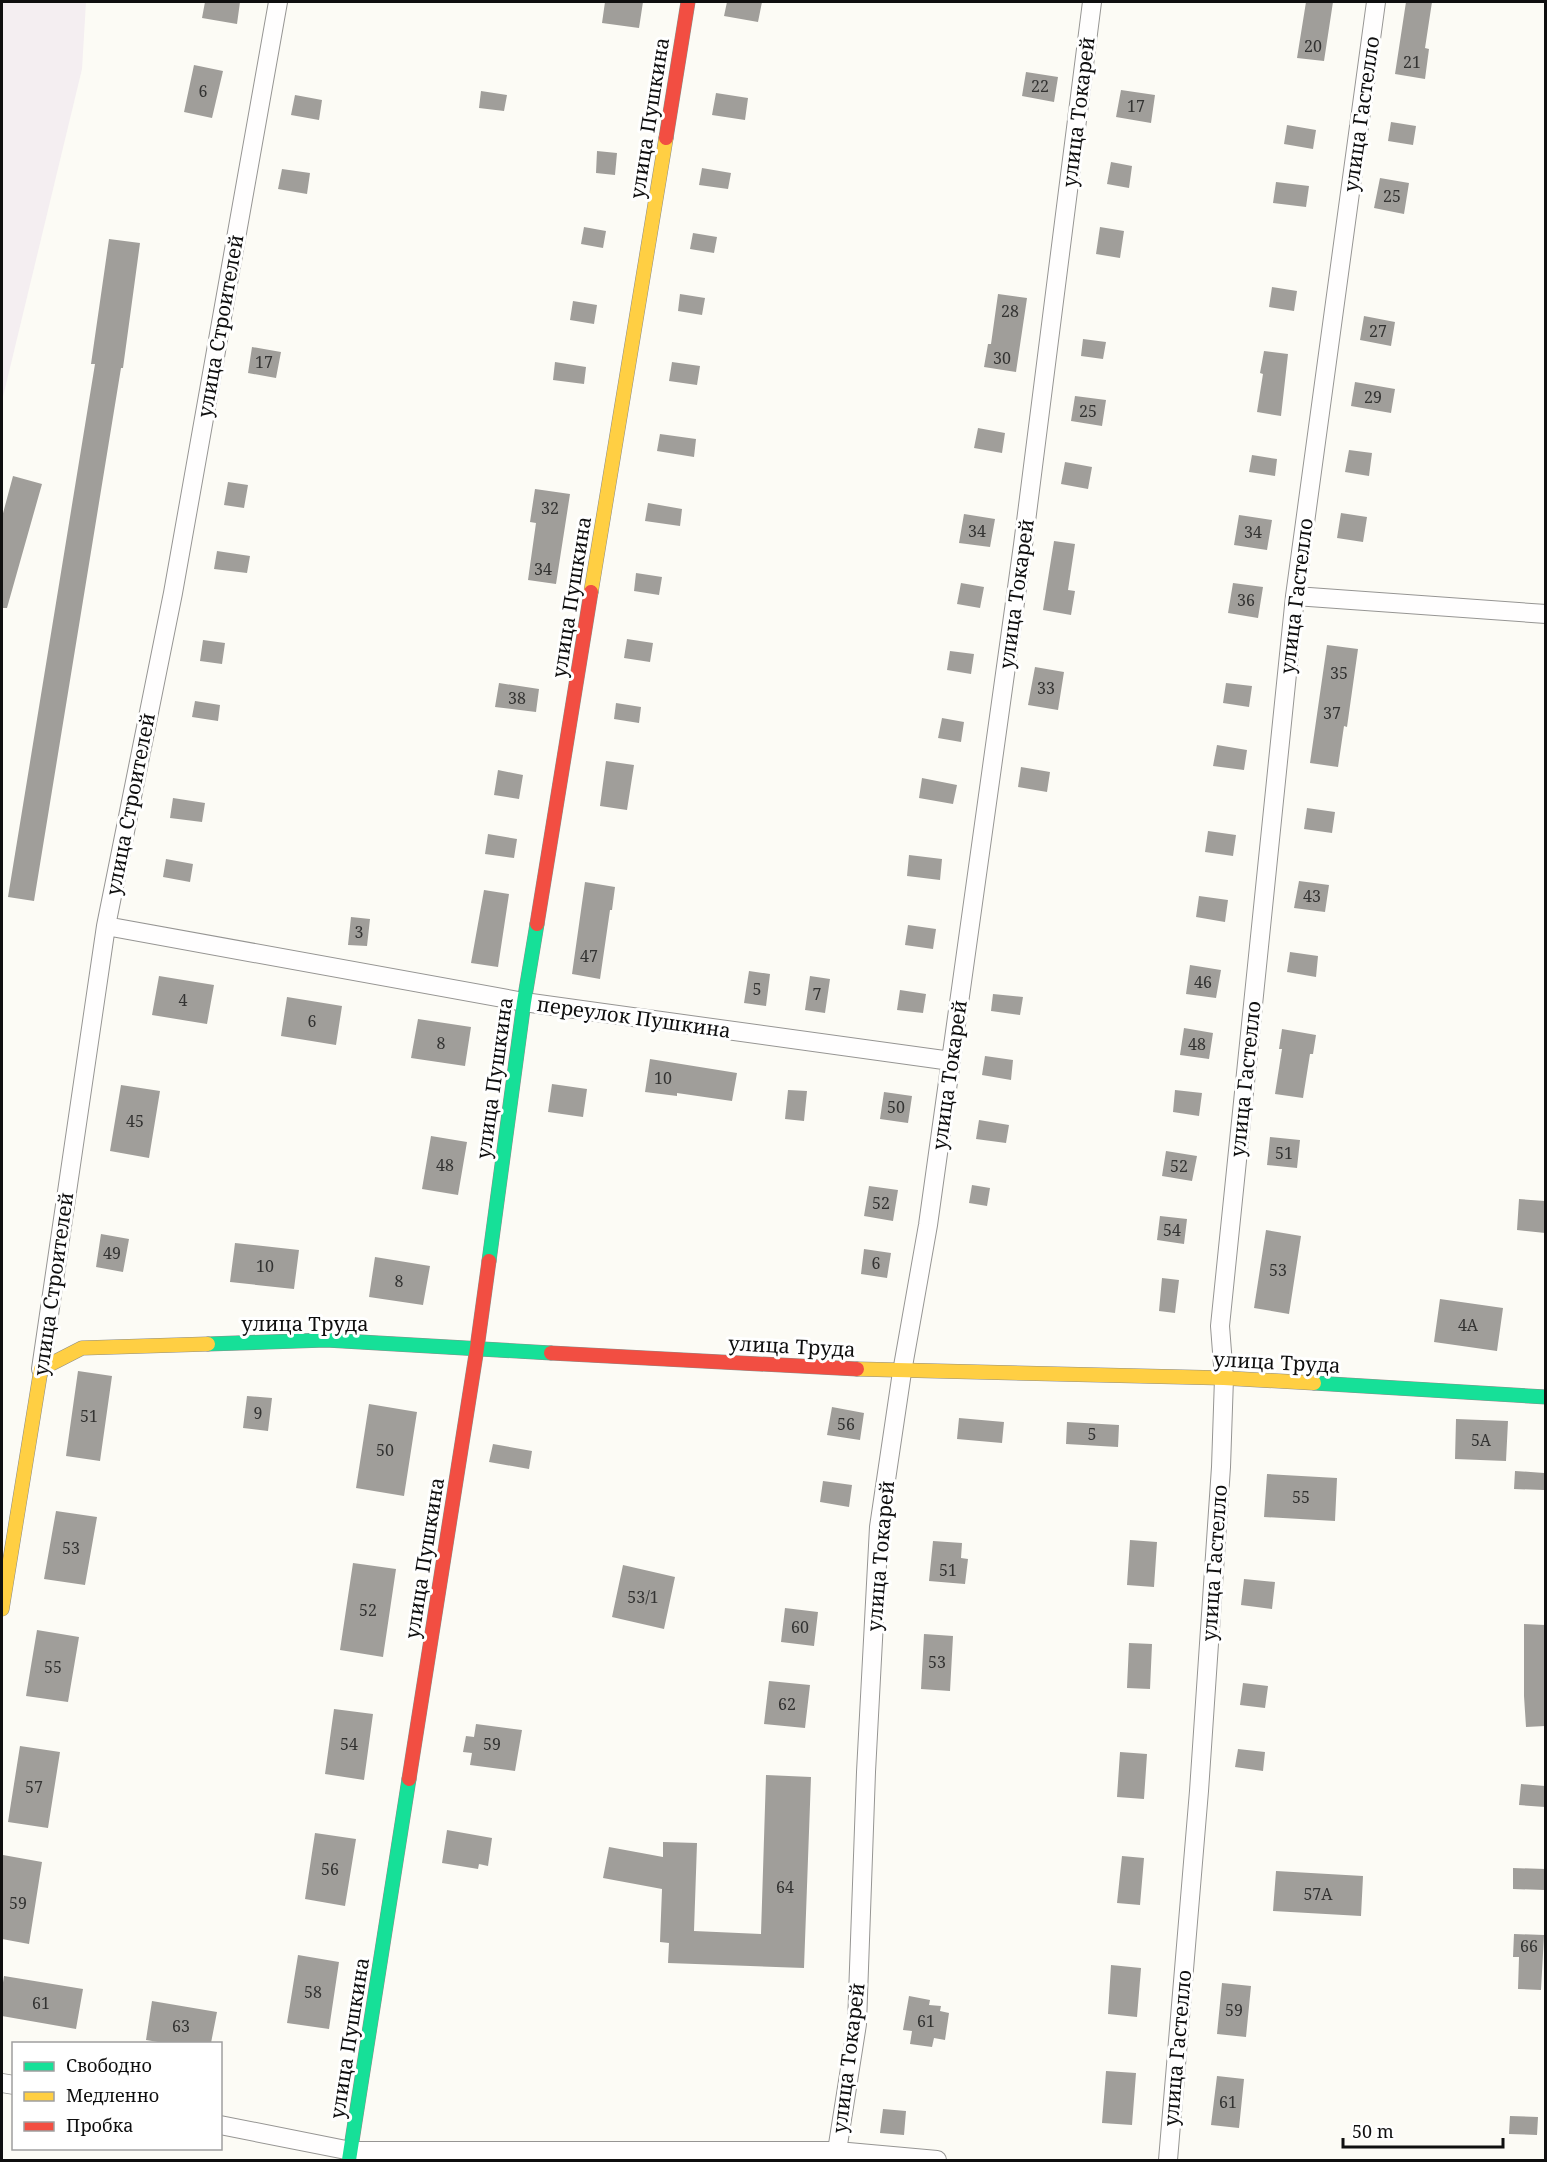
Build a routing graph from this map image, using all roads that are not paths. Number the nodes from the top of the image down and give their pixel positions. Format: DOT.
graph roads {
  1 [pos="278,2"];
  2 [pos="688,2"];
  3 [pos="1092,2"];
  4 [pos="1376,2"];
  5 [pos="1295,596"];
  6 [pos="1545,614"];
  7 [pos="106,926"];
  8 [pos="524,1002"];
  9 [pos="951,1060"];
  10 [pos="477,1348"];
  11 [pos="40,1369"];
  12 [pos="902,1372"];
  13 [pos="1224,1378"];
  14 [pos="1545,1396"];
  15 [pos="2,1609"];
  16 [pos="222,2126"];
  17 [pos="837,2151"];
  18 [pos="350,2156"];
  19 [pos="937,2160"];
  20 [pos="1168,2160"];
  1 -- 7 [label="street, улица Строителей"];
  2 -- 8 [label="street, улица Пушкина"];
  3 -- 9 [label="street, улица Токарей"];
  4 -- 5 [label="street, улица Гастелло"];
  5 -- 6 [label="street"];
  5 -- 13 [label="street, улица Гастелло"];
  7 -- 8 [label="street, переулок Пушкина"];
  7 -- 11 [label="street, улица Строителей"];
  8 -- 9 [label="street, переулок Пушкина"];
  8 -- 10 [label="street, улица Пушкина"];
  9 -- 12 [label="street, улица Токарей"];
  10 -- 11 [label="street, улица Труда"];
  10 -- 12 [label="street, улица Труда"];
  10 -- 18 [label="street, улица Пушкина"];
  11 -- 15 [label="street, улица Строителей"];
  12 -- 13 [label="street, улица Труда"];
  12 -- 17 [label="street, улица Токарей"];
  13 -- 14 [label="street, улица Труда"];
  13 -- 20 [label="street, улица Гастелло"];
  16 -- 18 [label="street"];
  17 -- 18 [label="street"];
  17 -- 19 [label="street"];
}
